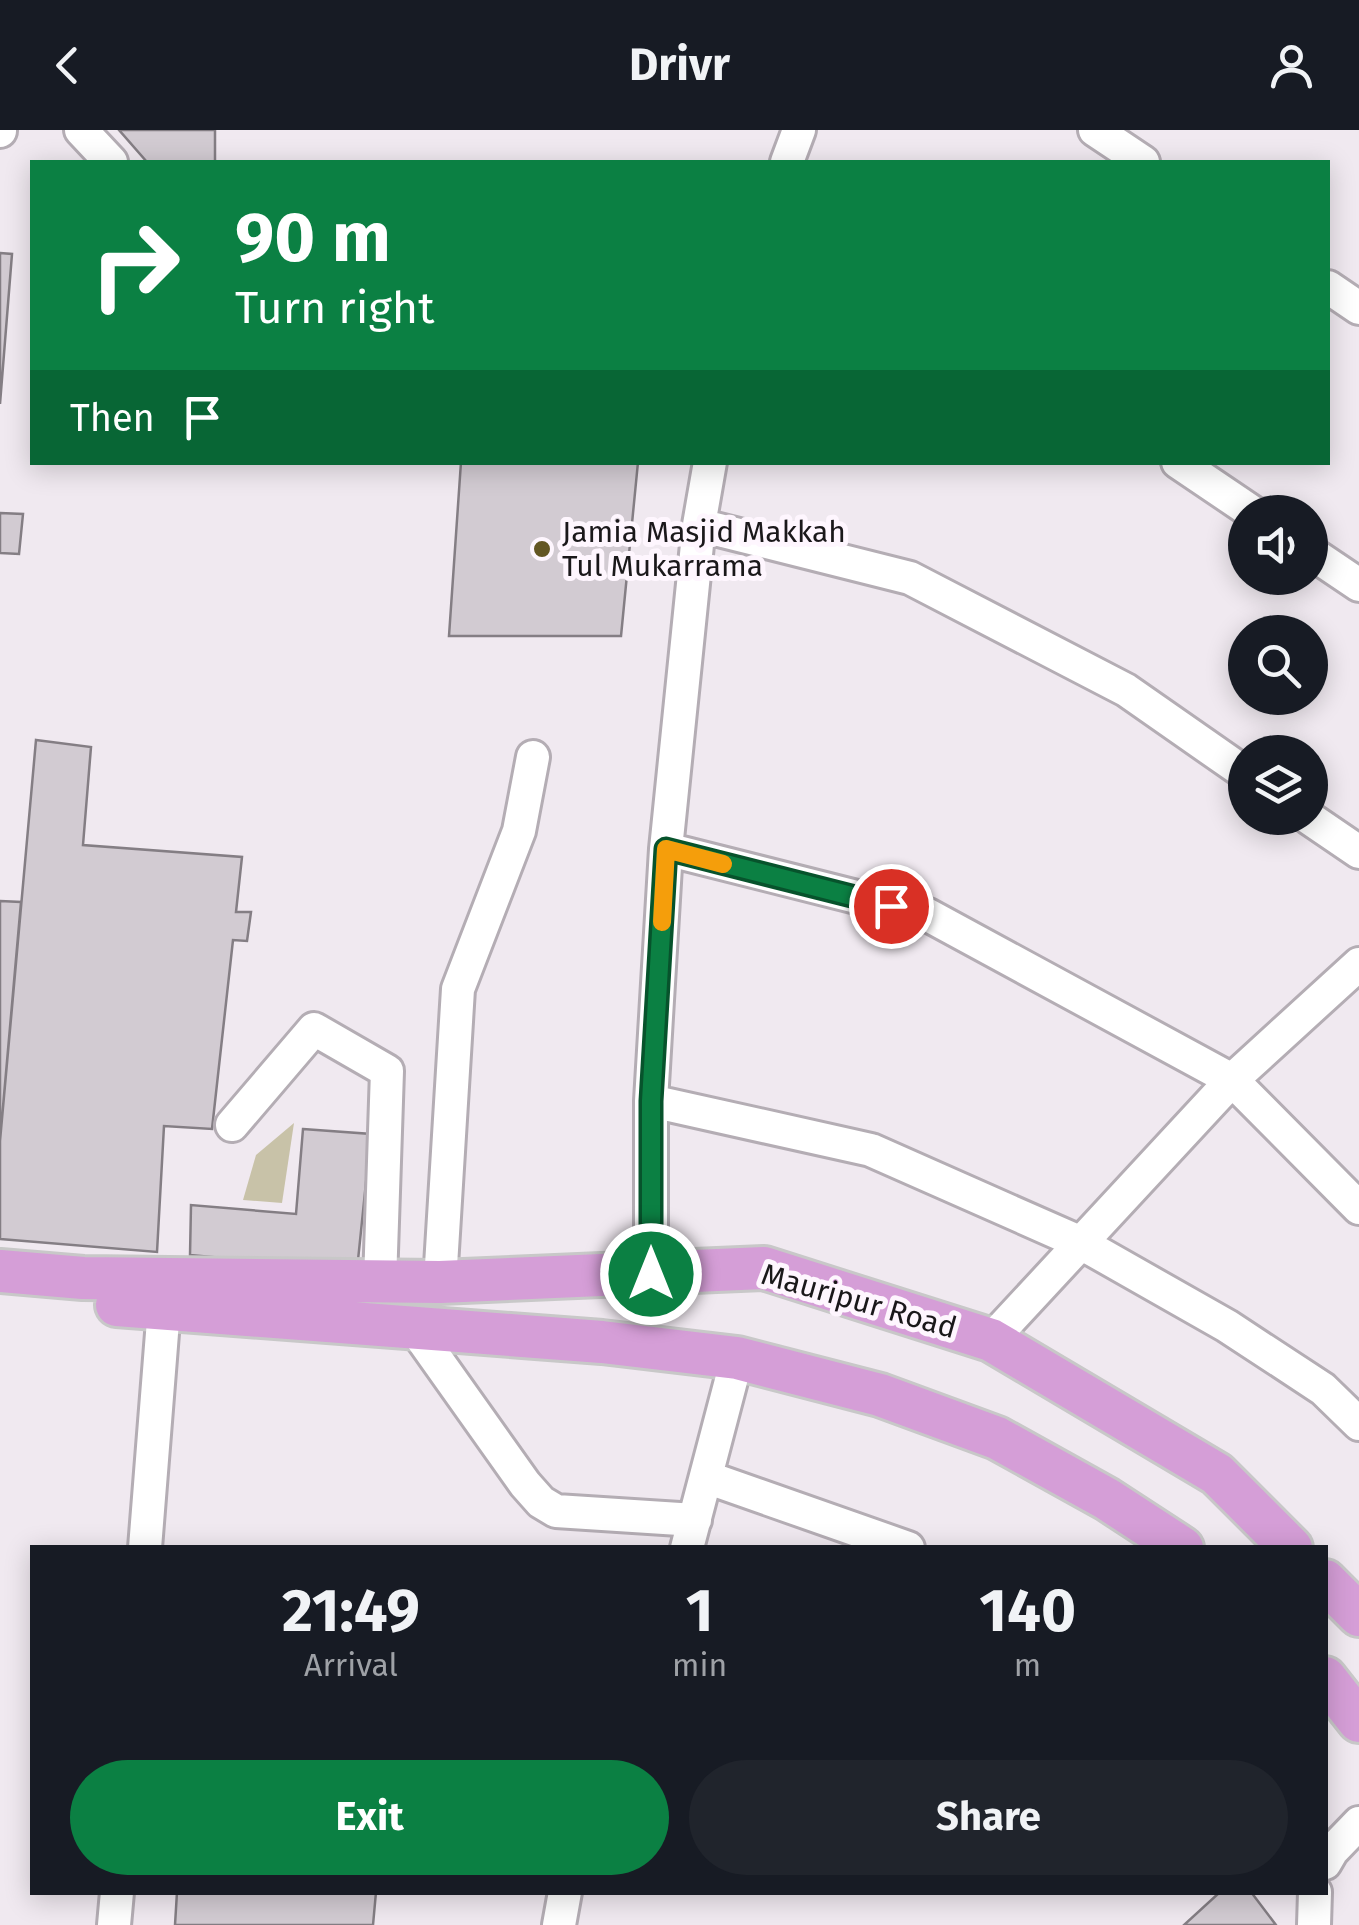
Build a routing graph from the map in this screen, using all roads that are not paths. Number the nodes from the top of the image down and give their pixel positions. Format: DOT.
graph roads {
  1 [pos="81,130"];
  2 [pos="799,130"];
  3 [pos="1095,130"];
  4 [pos="109,160"];
  5 [pos="788,160"];
  6 [pos="1140,160"];
  7 [pos="1330,288"];
  8 [pos="1359,308"];
  9 [pos="709,465"];
  10 [pos="1182,465"];
  11 [pos="1228,496"];
  12 [pos="699,524"];
  13 [pos="1328,564"];
  14 [pos="1359,585"];
  15 [pos="533,757"];
  16 [pos="1228,761"];
  17 [pos="1328,831"];
  18 [pos="666,849"];
  19 [pos="1359,852"];
  20 [pos="1359,964"];
  21 [pos="1232,1080"];
  22 [pos="651,1101"];
  23 [pos="232,1125"];
  24 [pos="1359,1208"];
  25 [pos="1079,1242"];
  26 [pos="0,1271"];
  27 [pos="651,1274"];
  28 [pos="380,1282"];
  29 [pos="440,1282"];
  30 [pos="0,1295"];
  31 [pos="164,1308"];
  32 [pos="415,1329"];
  33 [pos="991,1340"];
  34 [pos="737,1358"];
  35 [pos="1359,1424"];
  36 [pos="706,1477"];
  37 [pos="691,1534"];
  38 [pos="145,1545"];
  39 [pos="899,1545"];
  40 [pos="1178,1545"];
  41 [pos="1288,1545"];
  42 [pos="1328,1584"];
  43 [pos="1359,1614"];
  44 [pos="1328,1682"];
  45 [pos="1359,1721"];
  46 [pos="1359,1823"];
  47 [pos="1328,1858"];
  48 [pos="117,1895"];
  49 [pos="564,1895"];
  50 [pos="1315,1895"];
  51 [pos="114,1925"];
  52 [pos="559,1925"];
  53 [pos="1314,1925"];
  1 -- 4 [label="street"];
  2 -- 5 [label="street"];
  3 -- 6 [label="street"];
  7 -- 8 [label="street"];
  9 -- 12 [label="street"];
  10 -- 11 [label="street"];
  12 -- 16 [label="street"];
  12 -- 18 [label="street"];
  13 -- 14 [label="street"];
  15 -- 29 [label="street"];
  17 -- 19 [label="street"];
  18 -- 21 [label="street"];
  18 -- 22 [label="street"];
  20 -- 21 [label="street"];
  21 -- 24 [label="street"];
  21 -- 25 [label="street"];
  22 -- 25 [label="street"];
  22 -- 27 [label="street"];
  23 -- 28 [label="street"];
  25 -- 33 [label="street"];
  25 -- 35 [label="street"];
  26 -- 28 [label="main road, Mauripur Road"];
  27 -- 29 [label="main road, Mauripur Road"];
  27 -- 33 [label="main road, Mauripur Road"];
  28 -- 29 [label="main road, Mauripur Road"];
  30 -- 31 [label="main road"];
  31 -- 32 [label="main road"];
  31 -- 38 [label="street"];
  32 -- 34 [label="main road"];
  32 -- 37 [label="street"];
  33 -- 41 [label="main road, Mauripur Road"];
  34 -- 36 [label="street"];
  34 -- 40 [label="main road"];
  36 -- 37 [label="street"];
  36 -- 39 [label="street"];
  42 -- 43 [label="main road"];
  44 -- 45 [label="main road"];
  46 -- 47 [label="street"];
  48 -- 51 [label="street"];
  49 -- 52 [label="street"];
  50 -- 53 [label="street"];
}
